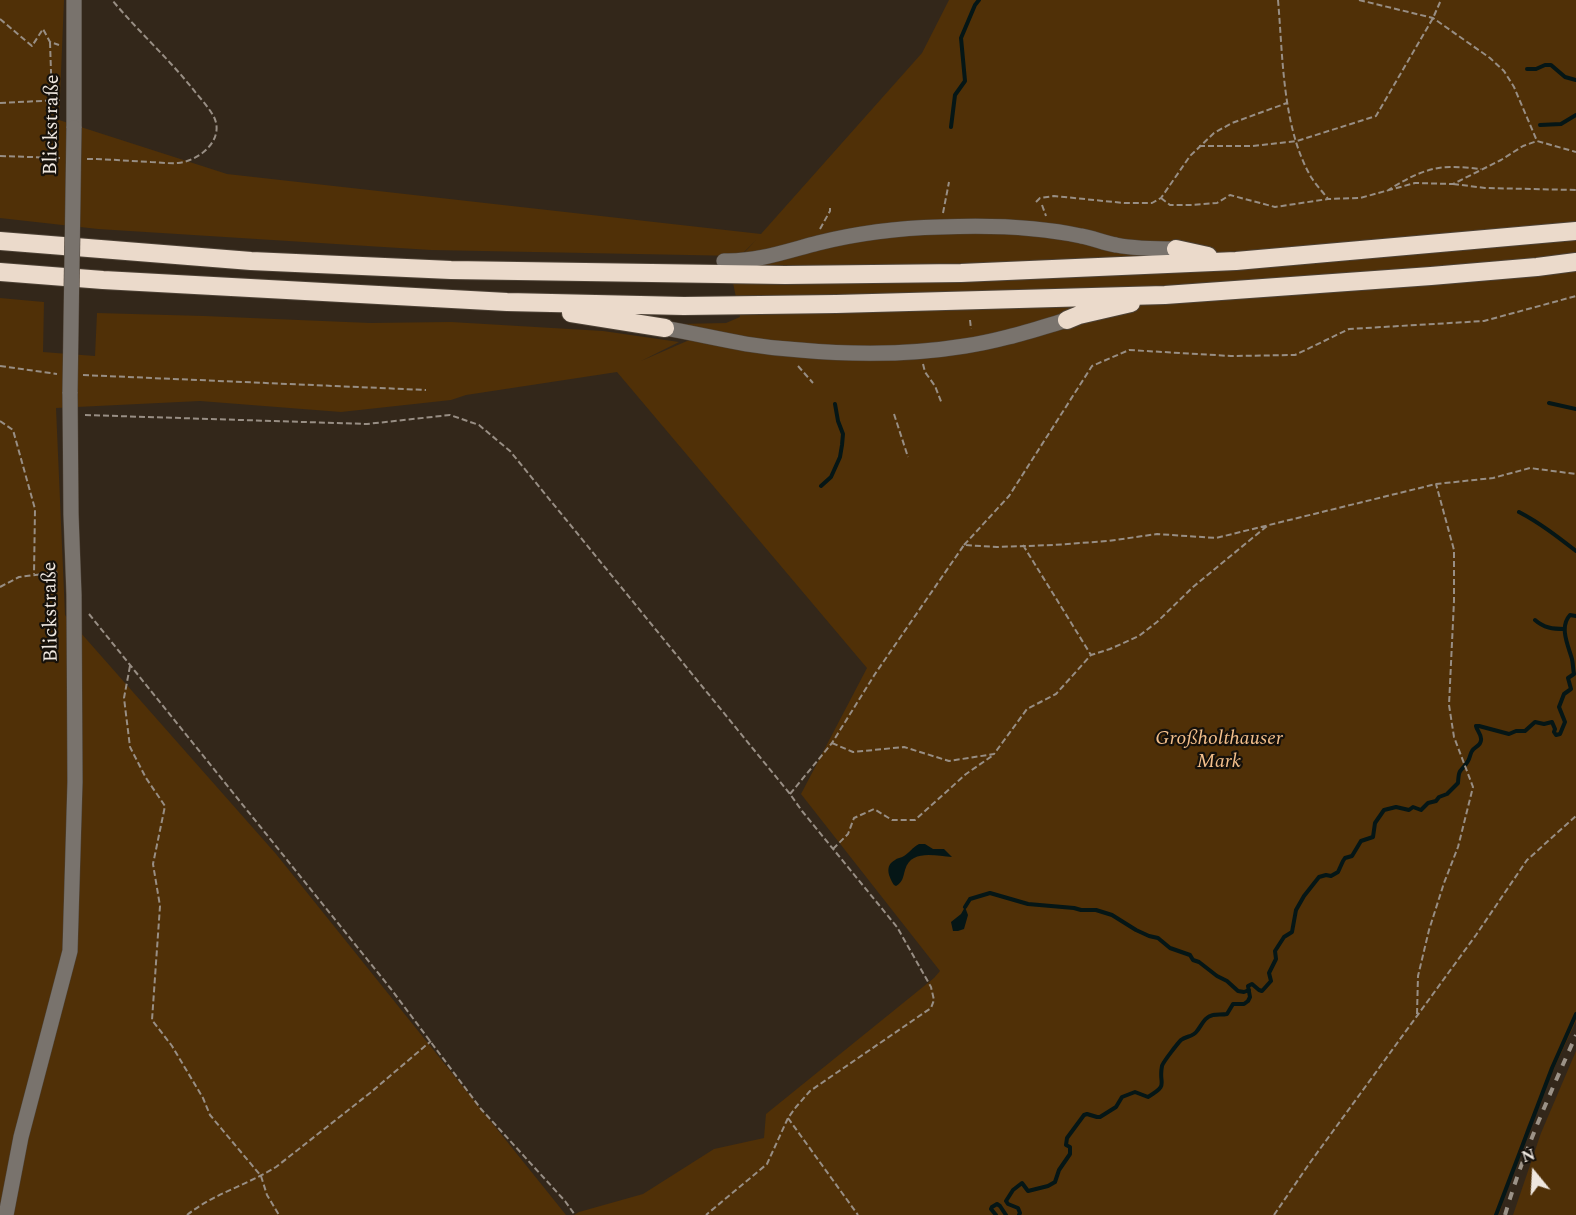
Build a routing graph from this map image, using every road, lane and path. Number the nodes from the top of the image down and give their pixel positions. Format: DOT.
graph roads {
  1 [pos="74,0"];
  2 [pos="112,0"];
  3 [pos="1278,0"];
  4 [pos="1359,0"];
  5 [pos="1441,0"];
  6 [pos="1433,18"];
  7 [pos="0,19"];
  8 [pos="50,42"];
  9 [pos="75,49"];
  10 [pos="52,101"];
  11 [pos="74,101"];
  12 [pos="0,103"];
  13 [pos="1287,103"];
  14 [pos="1297,141"];
  15 [pos="1537,141"];
  16 [pos="1199,147"];
  17 [pos="1576,152"];
  18 [pos="0,156"];
  19 [pos="64,158"];
  20 [pos="86,159"];
  21 [pos="1482,169"];
  22 [pos="949,182"];
  23 [pos="1453,184"];
  24 [pos="1576,190"];
  25 [pos="1385,192"];
  26 [pos="1161,198"];
  27 [pos="1328,199"];
  28 [pos="1036,202"];
  29 [pos="1042,205"];
  30 [pos="830,208"];
  31 [pos="943,213"];
  32 [pos="1047,219"];
  33 [pos="820,228"];
  34 [pos="1576,231"];
  35 [pos="0,241"];
  36 [pos="1176,249"];
  37 [pos="724,261"];
  38 [pos="1236,261"];
  39 [pos="1576,262"];
  40 [pos="0,272"];
  41 [pos="629,273"];
  42 [pos="1165,294"];
  43 [pos="1576,296"];
  44 [pos="507,302"];
  45 [pos="1067,320"];
  46 [pos="665,328"];
  47 [pos="922,352"];
  48 [pos="0,366"];
  49 [pos="798,366"];
  50 [pos="57,374"];
  51 [pos="81,375"];
  52 [pos="813,383"];
  53 [pos="426,390"];
  54 [pos="942,404"];
  55 [pos="70,414"];
  56 [pos="894,414"];
  57 [pos="0,421"];
  58 [pos="908,457"];
  59 [pos="1576,474"];
  60 [pos="1436,484"];
  61 [pos="1268,525"];
  62 [pos="964,545"];
  63 [pos="1023,545"];
  64 [pos="73,571"];
  65 [pos="34,574"];
  66 [pos="0,587"];
  67 [pos="74,595"];
  68 [pos="1091,655"];
  69 [pos="130,666"];
  70 [pos="832,743"];
  71 [pos="994,754"];
  72 [pos="790,794"];
  73 [pos="1576,816"];
  74 [pos="833,849"];
  75 [pos="1417,1014"];
  76 [pos="431,1041"];
  77 [pos="788,1118"];
  78 [pos="261,1176"];
  79 [pos="6,1215"];
  80 [pos="187,1215"];
  81 [pos="279,1215"];
  82 [pos="575,1215"];
  83 [pos="706,1215"];
  84 [pos="858,1215"];
  85 [pos="1274,1215"];
  1 -- 9 [label="street, Blickstraße"];
  2 -- 20 [label="path"];
  3 -- 13 [label="path"];
  4 -- 6 [label="path"];
  5 -- 6 [label="path"];
  6 -- 14 [label="path"];
  6 -- 15 [label="path"];
  7 -- 8 [label="path"];
  8 -- 9 [label="path"];
  8 -- 10 [label="path"];
  9 -- 11 [label="street, Blickstraße"];
  10 -- 11 [label="path"];
  10 -- 12 [label="path"];
  11 -- 55 [label="street, Blickstraße, bridge"];
  13 -- 14 [label="path"];
  13 -- 16 [label="path"];
  14 -- 16 [label="path"];
  14 -- 27 [label="path"];
  15 -- 17 [label="path"];
  15 -- 21 [label="path"];
  16 -- 26 [label="path"];
  18 -- 19 [label="path"];
  21 -- 23 [label="path"];
  21 -- 25 [label="path"];
  22 -- 31 [label="path"];
  23 -- 24 [label="path"];
  23 -- 25 [label="path"];
  25 -- 27 [label="path"];
  26 -- 27 [label="path"];
  26 -- 28 [label="path"];
  29 -- 32 [label="path"];
  30 -- 33 [label="path"];
  34 -- 38 [label="highway"];
  35 -- 41 [label="highway"];
  36 -- 37 [label="street"];
  36 -- 38 [label="highway"];
  37 -- 41 [label="highway"];
  38 -- 41 [label="highway"];
  39 -- 42 [label="highway"];
  40 -- 44 [label="highway"];
  42 -- 44 [label="highway"];
  42 -- 45 [label="highway"];
  43 -- 62 [label="path"];
  44 -- 46 [label="highway"];
  45 -- 47 [label="street"];
  46 -- 47 [label="street"];
  47 -- 54 [label="path"];
  48 -- 50 [label="path"];
  49 -- 52 [label="path"];
  51 -- 53 [label="path"];
  55 -- 64 [label="street, Blickstraße"];
  55 -- 72 [label="path"];
  56 -- 58 [label="path"];
  57 -- 65 [label="path"];
  59 -- 60 [label="path"];
  60 -- 61 [label="path"];
  60 -- 75 [label="path"];
  61 -- 63 [label="path"];
  61 -- 68 [label="path"];
  62 -- 63 [label="path"];
  62 -- 70 [label="path"];
  63 -- 68 [label="path"];
  64 -- 65 [label="path"];
  64 -- 67 [label="street, Blickstraße"];
  65 -- 66 [label="path"];
  67 -- 69 [label="path"];
  67 -- 79 [label="street, Blickstraße"];
  68 -- 71 [label="path"];
  69 -- 76 [label="path"];
  69 -- 78 [label="path"];
  70 -- 71 [label="path"];
  70 -- 72 [label="path"];
  71 -- 74 [label="path"];
  72 -- 74 [label="path"];
  73 -- 75 [label="path"];
  74 -- 77 [label="path"];
  75 -- 85 [label="path"];
  76 -- 78 [label="path"];
  76 -- 82 [label="path"];
  77 -- 83 [label="path"];
  77 -- 84 [label="path"];
  78 -- 80 [label="path"];
  78 -- 81 [label="path"];
}
